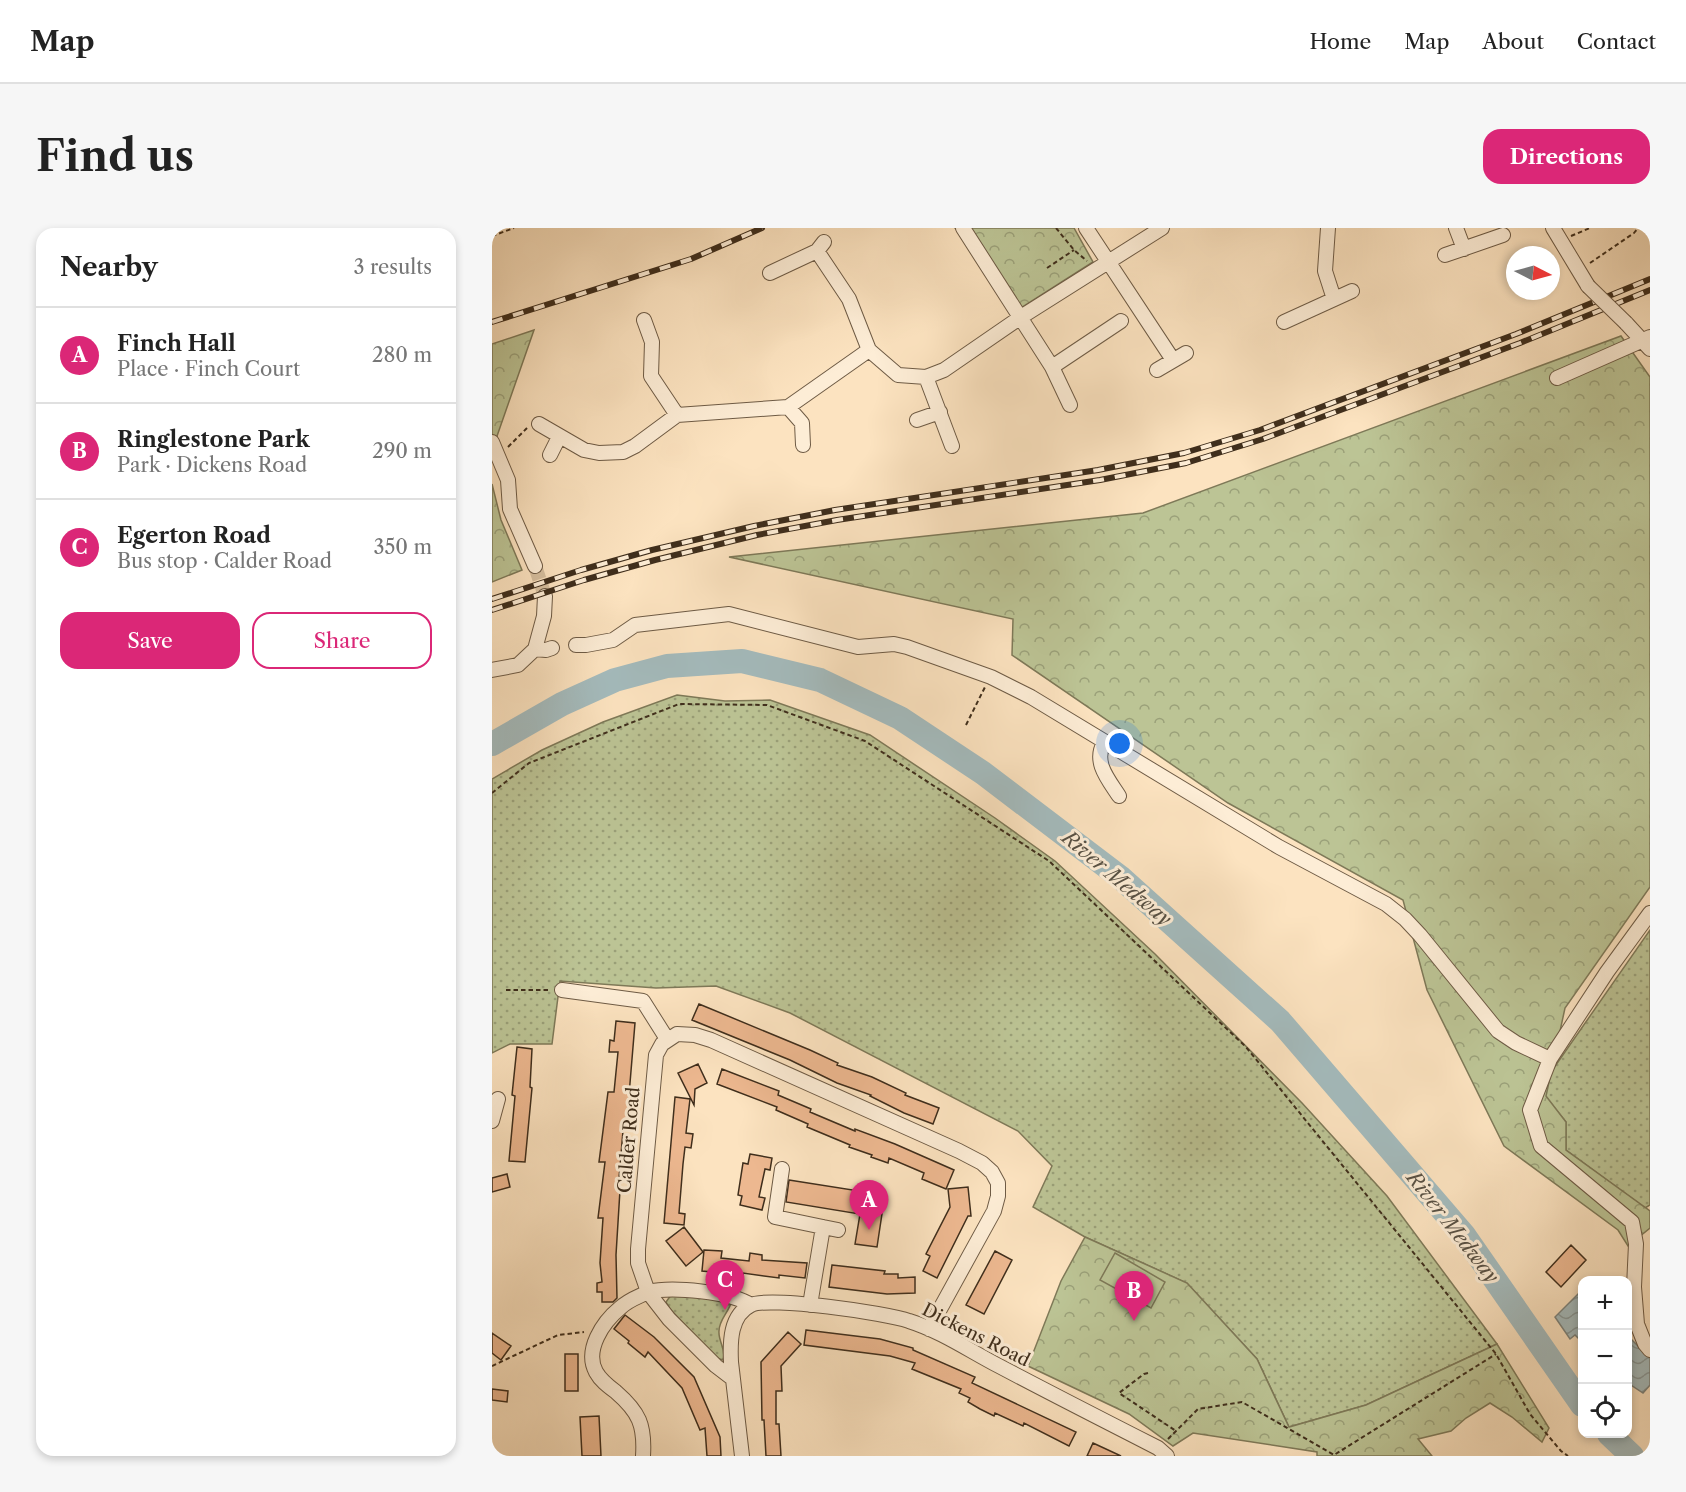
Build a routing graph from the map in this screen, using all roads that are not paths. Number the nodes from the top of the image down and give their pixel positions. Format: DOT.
graph roads {
  1 [pos="963,228"];
  2 [pos="1086,228"];
  3 [pos="1162,228"];
  4 [pos="1328,228"];
  5 [pos="1456,228"];
  6 [pos="1556,234"];
  7 [pos="1503,235"];
  8 [pos="1464,249"];
  9 [pos="1445,255"];
  10 [pos="1109,260"];
  11 [pos="770,273"];
  12 [pos="1352,291"];
  13 [pos="1334,299"];
  14 [pos="1021,317"];
  15 [pos="644,320"];
  16 [pos="1121,321"];
  17 [pos="1284,322"];
  18 [pos="1647,342"];
  19 [pos="869,350"];
  20 [pos="1186,353"];
  21 [pos="1173,360"];
  22 [pos="1052,367"];
  23 [pos="1157,370"];
  24 [pos="926,377"];
  25 [pos="1557,378"];
  26 [pos="1070,405"];
  27 [pos="788,407"];
  28 [pos="940,412"];
  29 [pos="676,415"];
  30 [pos="917,420"];
  31 [pos="538,424"];
  32 [pos="559,437"];
  33 [pos="492,442"];
  34 [pos="802,445"];
  35 [pos="952,446"];
  36 [pos="550,455"];
  37 [pos="535,566"];
  38 [pos="545,596"];
  39 [pos="576,645"];
  40 [pos="552,648"];
  41 [pos="535,649"];
  42 [pos="492,670"];
  43 [pos="1104,742"];
  44 [pos="1119,796"];
  45 [pos="1650,913"];
  46 [pos="562,990"];
  47 [pos="667,1039"];
  48 [pos="1550,1059"];
  49 [pos="498,1099"];
  50 [pos="492,1120"];
  51 [pos="782,1169"];
  52 [pos="823,1227"];
  53 [pos="838,1230"];
  54 [pos="1643,1246"];
  55 [pos="648,1292"];
  56 [pos="751,1305"];
  57 [pos="810,1305"];
  58 [pos="929,1329"];
  59 [pos="1650,1350"];
  60 [pos="734,1379"];
  61 [pos="1162,1452"];
  62 [pos="643,1456"];
  63 [pos="742,1456"];
  1 -- 14 [label="street"];
  2 -- 10 [label="street"];
  3 -- 10 [label="street"];
  4 -- 13 [label="street"];
  5 -- 8 [label="street"];
  6 -- 18 [label="street, bridge"];
  7 -- 8 [label="street"];
  8 -- 9 [label="street"];
  10 -- 14 [label="street"];
  10 -- 21 [label="street"];
  11 -- 19 [label="street"];
  12 -- 13 [label="street"];
  13 -- 17 [label="street"];
  14 -- 22 [label="street"];
  14 -- 24 [label="street"];
  15 -- 29 [label="street"];
  16 -- 22 [label="street"];
  18 -- 25 [label="street"];
  19 -- 24 [label="street"];
  19 -- 27 [label="street"];
  20 -- 21 [label="street"];
  21 -- 23 [label="street"];
  22 -- 26 [label="street"];
  24 -- 28 [label="street"];
  27 -- 29 [label="street"];
  27 -- 34 [label="street"];
  28 -- 30 [label="street"];
  28 -- 35 [label="street"];
  29 -- 32 [label="street"];
  31 -- 32 [label="street"];
  32 -- 36 [label="street"];
  33 -- 37 [label="street"];
  38 -- 41 [label="street"];
  39 -- 43 [label="street"];
  40 -- 41 [label="street"];
  41 -- 42 [label="street"];
  43 -- 44 [label="street"];
  43 -- 48 [label="street"];
  45 -- 48 [label="street"];
  46 -- 47 [label="street"];
  47 -- 55 [label="street, Calder Road"];
  47 -- 58 [label="street"];
  48 -- 54 [label="street"];
  49 -- 50 [label="street"];
  51 -- 52 [label="street"];
  52 -- 53 [label="street"];
  52 -- 57 [label="street"];
  54 -- 59 [label="street"];
  55 -- 56 [label="street"];
  55 -- 60 [label="street, Calder Road"];
  55 -- 62 [label="street"];
  56 -- 57 [label="street, Dickens Road"];
  56 -- 60 [label="street"];
  57 -- 58 [label="street, Dickens Road"];
  58 -- 61 [label="street, Dickens Road"];
  60 -- 63 [label="street"];
}
